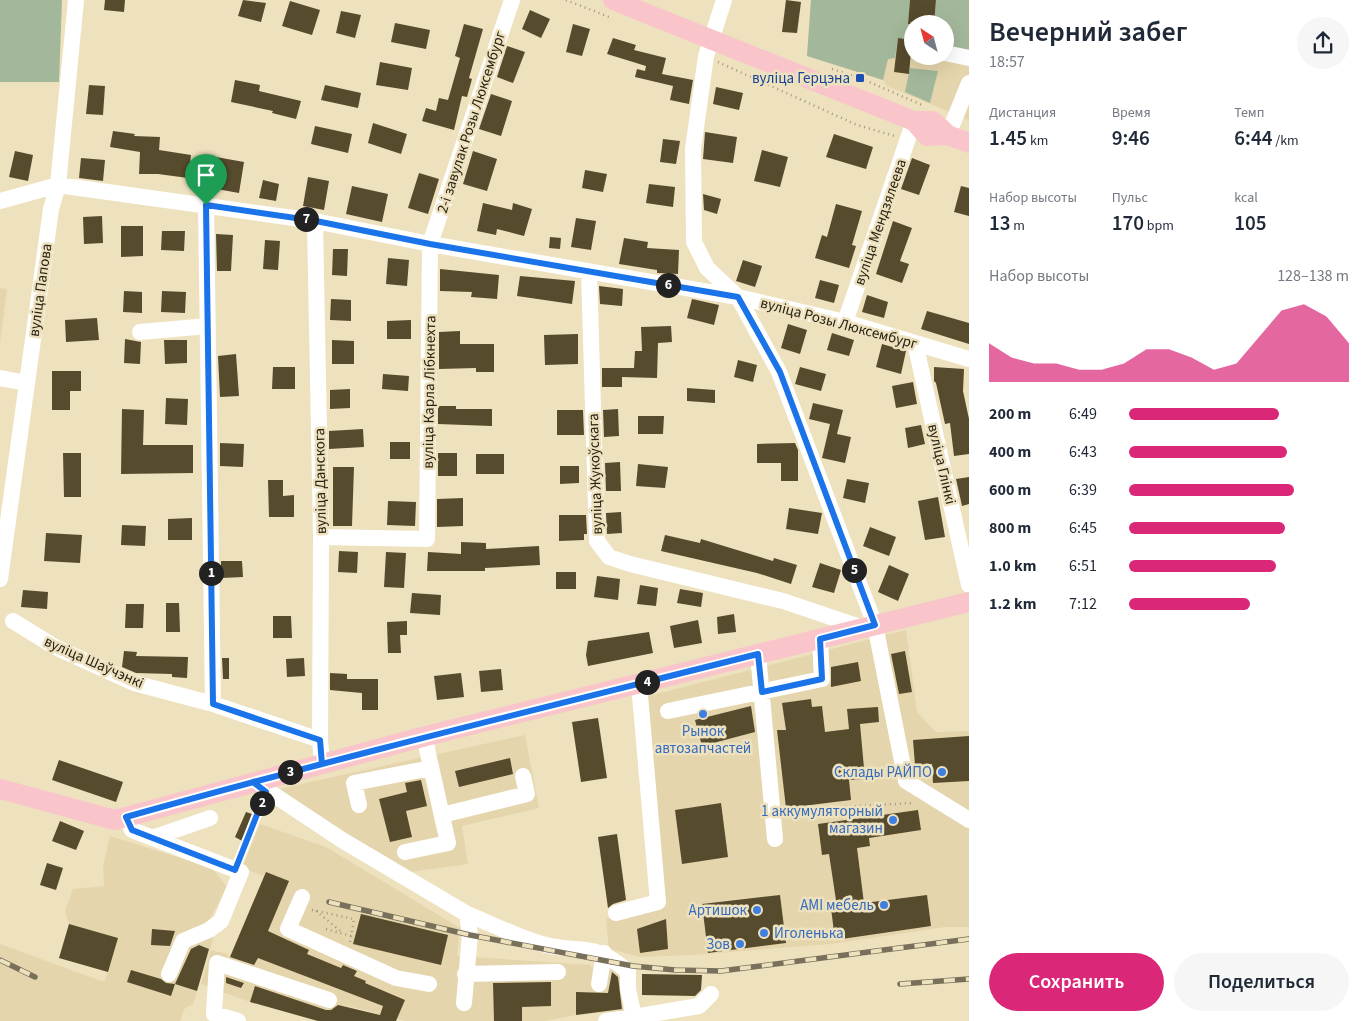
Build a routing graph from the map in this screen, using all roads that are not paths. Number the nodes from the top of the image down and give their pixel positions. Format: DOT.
graph roads {
  1 [pos="76,0"];
  2 [pos="512,0"];
  3 [pos="724,0"];
  4 [pos="612,9"];
  5 [pos="708,48"];
  6 [pos="954,55"];
  7 [pos="969,58"];
  8 [pos="968,82"];
  9 [pos="911,130"];
  10 [pos="948,135"];
  11 [pos="969,143"];
  12 [pos="58,185"];
  13 [pos="0,201"];
  14 [pos="206,205"];
  15 [pos="316,221"];
  16 [pos="430,244"];
  17 [pos="589,272"];
  18 [pos="738,297"];
  19 [pos="845,322"];
  20 [pos="208,326"];
  21 [pos="140,332"];
  22 [pos="915,343"];
  23 [pos="969,359"];
  24 [pos="0,378"];
  25 [pos="27,383"];
  26 [pos="321,537"];
  27 [pos="0,580"];
  28 [pos="969,585"];
  29 [pos="969,602"];
  30 [pos="13,621"];
  31 [pos="869,626"];
  32 [pos="820,639"];
  33 [pos="758,654"];
  34 [pos="639,684"];
  35 [pos="762,692"];
  36 [pos="213,704"];
  37 [pos="668,711"];
  38 [pos="426,736"];
  39 [pos="320,740"];
  40 [pos="322,764"];
  41 [pos="431,768"];
  42 [pos="523,776"];
  43 [pos="260,787"];
  44 [pos="0,789"];
  45 [pos="359,805"];
  46 [pos="442,815"];
  47 [pos="126,817"];
  48 [pos="210,818"];
  49 [pos="969,820"];
  50 [pos="142,838"];
  51 [pos="775,839"];
  52 [pos="404,852"];
  53 [pos="300,902"];
  54 [pos="616,913"];
  55 [pos="467,914"];
  56 [pos="604,953"];
  57 [pos="558,972"];
  58 [pos="169,974"];
  59 [pos="465,974"];
  60 [pos="429,984"];
  61 [pos="599,984"];
  62 [pos="711,994"];
  63 [pos="329,1000"];
  64 [pos="464,1003"];
  65 [pos="634,1017"];
  66 [pos="238,1021"];
  67 [pos="606,1021"];
  1 -- 12 [label="street, вуліца Папова"];
  2 -- 16 [label="street, 2-і завулак Розы Люксембург"];
  3 -- 5 [label="street"];
  4 -- 5 [label="main road"];
  5 -- 9 [label="main road"];
  5 -- 18 [label="street"];
  6 -- 7 [label="street"];
  8 -- 10 [label="street"];
  9 -- 10 [label="main road"];
  9 -- 19 [label="street, вуліца Мендзялеева"];
  10 -- 11 [label="main road"];
  12 -- 13 [label="street, вуліца Розы Люксембург"];
  12 -- 14 [label="street, вуліца Розы Люксембург"];
  12 -- 25 [label="street, вуліца Папова"];
  14 -- 15 [label="street, вуліца Розы Люксембург"];
  14 -- 20 [label="street"];
  15 -- 16 [label="street, вуліца Розы Люксембург"];
  15 -- 26 [label="street, вуліца Данскога"];
  16 -- 17 [label="street, вуліца Розы Люксембург"];
  16 -- 26 [label="street, вуліца Карла Лібкнехта"];
  17 -- 18 [label="street, вуліца Розы Люксембург"];
  17 -- 31 [label="street, вуліца Жукоўскага"];
  18 -- 19 [label="street, вуліца Розы Люксембург"];
  18 -- 31 [label="street"];
  19 -- 22 [label="street, вуліца Розы Люксембург"];
  20 -- 21 [label="street"];
  20 -- 36 [label="street"];
  22 -- 23 [label="street, вуліца Розы Люксембург"];
  22 -- 28 [label="street, вуліца Глінкі"];
  24 -- 25 [label="street"];
  25 -- 27 [label="street, вуліца Папова"];
  26 -- 39 [label="street, вуліца Данскога"];
  29 -- 31 [label="main road"];
  30 -- 36 [label="street, вуліца Шаўчэнкі"];
  31 -- 32 [label="main road"];
  31 -- 49 [label="street"];
  32 -- 33 [label="main road"];
  32 -- 35 [label="street"];
  33 -- 34 [label="main road"];
  33 -- 35 [label="street"];
  34 -- 38 [label="main road"];
  34 -- 54 [label="street"];
  35 -- 37 [label="street"];
  35 -- 51 [label="street"];
  36 -- 39 [label="street, вуліца Шаўчэнкі"];
  38 -- 40 [label="main road"];
  38 -- 41 [label="street"];
  39 -- 40 [label="street"];
  40 -- 43 [label="main road"];
  41 -- 45 [label="street"];
  41 -- 46 [label="street"];
  42 -- 46 [label="street"];
  43 -- 47 [label="main road"];
  43 -- 55 [label="street"];
  44 -- 47 [label="main road"];
  46 -- 52 [label="street"];
  47 -- 50 [label="street"];
  48 -- 50 [label="street"];
  50 -- 58 [label="street"];
  53 -- 60 [label="street"];
  55 -- 56 [label="street"];
  55 -- 59 [label="street"];
  56 -- 61 [label="street"];
  56 -- 65 [label="street"];
  57 -- 59 [label="street"];
  59 -- 64 [label="street"];
  62 -- 65 [label="street"];
  63 -- 66 [label="street"];
  65 -- 67 [label="street"];
}
